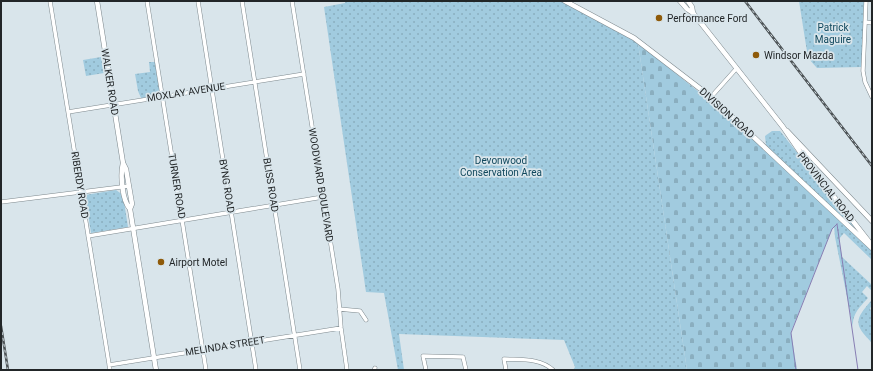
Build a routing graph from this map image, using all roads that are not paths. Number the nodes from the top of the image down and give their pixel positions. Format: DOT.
graph roads {
  1 [pos="50,1"];
  2 [pos="97,1"];
  3 [pos="147,1"];
  4 [pos="198,1"];
  5 [pos="242,1"];
  6 [pos="292,1"];
  7 [pos="566,1"];
  8 [pos="680,1"];
  9 [pos="688,1"];
  10 [pos="866,1"];
  11 [pos="693,13"];
  12 [pos="865,22"];
  13 [pos="872,23"];
  14 [pos="736,69"];
  15 [pos="304,74"];
  16 [pos="255,81"];
  17 [pos="211,88"];
  18 [pos="162,96"];
  19 [pos="711,97"];
  20 [pos="872,97"];
  21 [pos="113,104"];
  22 [pos="68,112"];
  23 [pos="783,127"];
  24 [pos="123,163"];
  25 [pos="809,165"];
  26 [pos="822,168"];
  27 [pos="123,186"];
  28 [pos="129,186"];
  29 [pos="81,193"];
  30 [pos="323,197"];
  31 [pos="1,202"];
  32 [pos="274,205"];
  33 [pos="130,209"];
  34 [pos="231,212"];
  35 [pos="182,220"];
  36 [pos="872,221"];
  37 [pos="133,229"];
  38 [pos="88,236"];
  39 [pos="872,247"];
  40 [pos="340,309"];
  41 [pos="366,320"];
  42 [pos="341,328"];
  43 [pos="295,335"];
  44 [pos="251,342"];
  45 [pos="203,350"];
  46 [pos="154,358"];
  47 [pos="110,368"];
  48 [pos="156,370"];
  49 [pos="206,370"];
  50 [pos="256,370"];
  51 [pos="300,370"];
  52 [pos="347,370"];
  53 [pos="426,370"];
  54 [pos="466,370"];
  55 [pos="506,370"];
  56 [pos="553,370"];
  1 -- 22 [label="street, RIBERDY ROAD"];
  2 -- 21 [label="main road, WALKER ROAD"];
  3 -- 18 [label="street, TURNER ROAD"];
  4 -- 17 [label="street, BYNG ROAD"];
  5 -- 16 [label="street, BLISS ROAD"];
  6 -- 15 [label="street, WOODWARD BOULEVARD"];
  7 -- 19 [label="main road, DIVISION ROAD"];
  8 -- 11 [label="main road, PROVINCIAL ROAD"];
  9 -- 11 [label="main road, PROVINCIAL ROAD"];
  10 -- 12 [label="street"];
  11 -- 14 [label="main road, PROVINCIAL ROAD"];
  12 -- 13 [label="street"];
  12 -- 20 [label="street"];
  14 -- 19 [label="street"];
  14 -- 23 [label="main road, PROVINCIAL ROAD"];
  15 -- 16 [label="street, MOXLAY AVENUE"];
  15 -- 30 [label="street, WOODWARD BOULEVARD"];
  16 -- 17 [label="street, MOXLAY AVENUE"];
  16 -- 32 [label="street, BLISS ROAD"];
  17 -- 18 [label="street, MOXLAY AVENUE"];
  17 -- 34 [label="street, BYNG ROAD"];
  18 -- 21 [label="street, MOXLAY AVENUE"];
  18 -- 35 [label="street, TURNER ROAD"];
  19 -- 39 [label="main road, DIVISION ROAD"];
  21 -- 22 [label="street, MOXLAY AVENUE"];
  21 -- 24 [label="main road, WALKER ROAD"];
  22 -- 29 [label="street, RIBERDY ROAD"];
  23 -- 25 [label="main road, PROVINCIAL ROAD"];
  23 -- 26 [label="main road, PROVINCIAL ROAD"];
  24 -- 27 [label="main road, WALKER ROAD"];
  24 -- 28 [label="main road, WALKER ROAD"];
  25 -- 26 [label="main road"];
  25 -- 39 [label="main road, PROVINCIAL ROAD"];
  26 -- 36 [label="main road, PROVINCIAL ROAD"];
  27 -- 28 [label="street"];
  27 -- 29 [label="street"];
  27 -- 33 [label="main road, WALKER ROAD"];
  28 -- 33 [label="main road, WALKER ROAD"];
  29 -- 31 [label="street"];
  29 -- 38 [label="street, RIBERDY ROAD"];
  30 -- 32 [label="street"];
  30 -- 40 [label="street, WOODWARD BOULEVARD"];
  32 -- 34 [label="street"];
  32 -- 43 [label="street, BLISS ROAD"];
  33 -- 37 [label="main road, WALKER ROAD"];
  34 -- 35 [label="street"];
  34 -- 44 [label="street, BYNG ROAD"];
  35 -- 37 [label="street"];
  35 -- 45 [label="street, TURNER ROAD"];
  37 -- 38 [label="street"];
  37 -- 46 [label="main road, WALKER ROAD"];
  38 -- 47 [label="street, RIBERDY ROAD"];
  40 -- 41 [label="street"];
  40 -- 42 [label="street, WOODWARD BOULEVARD"];
  42 -- 43 [label="street, MELINDA STREET"];
  42 -- 52 [label="street, WOODWARD BOULEVARD"];
  43 -- 44 [label="street, MELINDA STREET"];
  43 -- 51 [label="street, BLISS ROAD"];
  44 -- 45 [label="street, MELINDA STREET"];
  44 -- 50 [label="street, BYNG ROAD"];
  45 -- 46 [label="street, MELINDA STREET"];
  45 -- 49 [label="street, TURNER ROAD"];
  46 -- 47 [label="street, MELINDA STREET"];
  46 -- 48 [label="main road, WALKER ROAD"];
  53 -- 54 [label="street"];
  55 -- 56 [label="street"];
}
